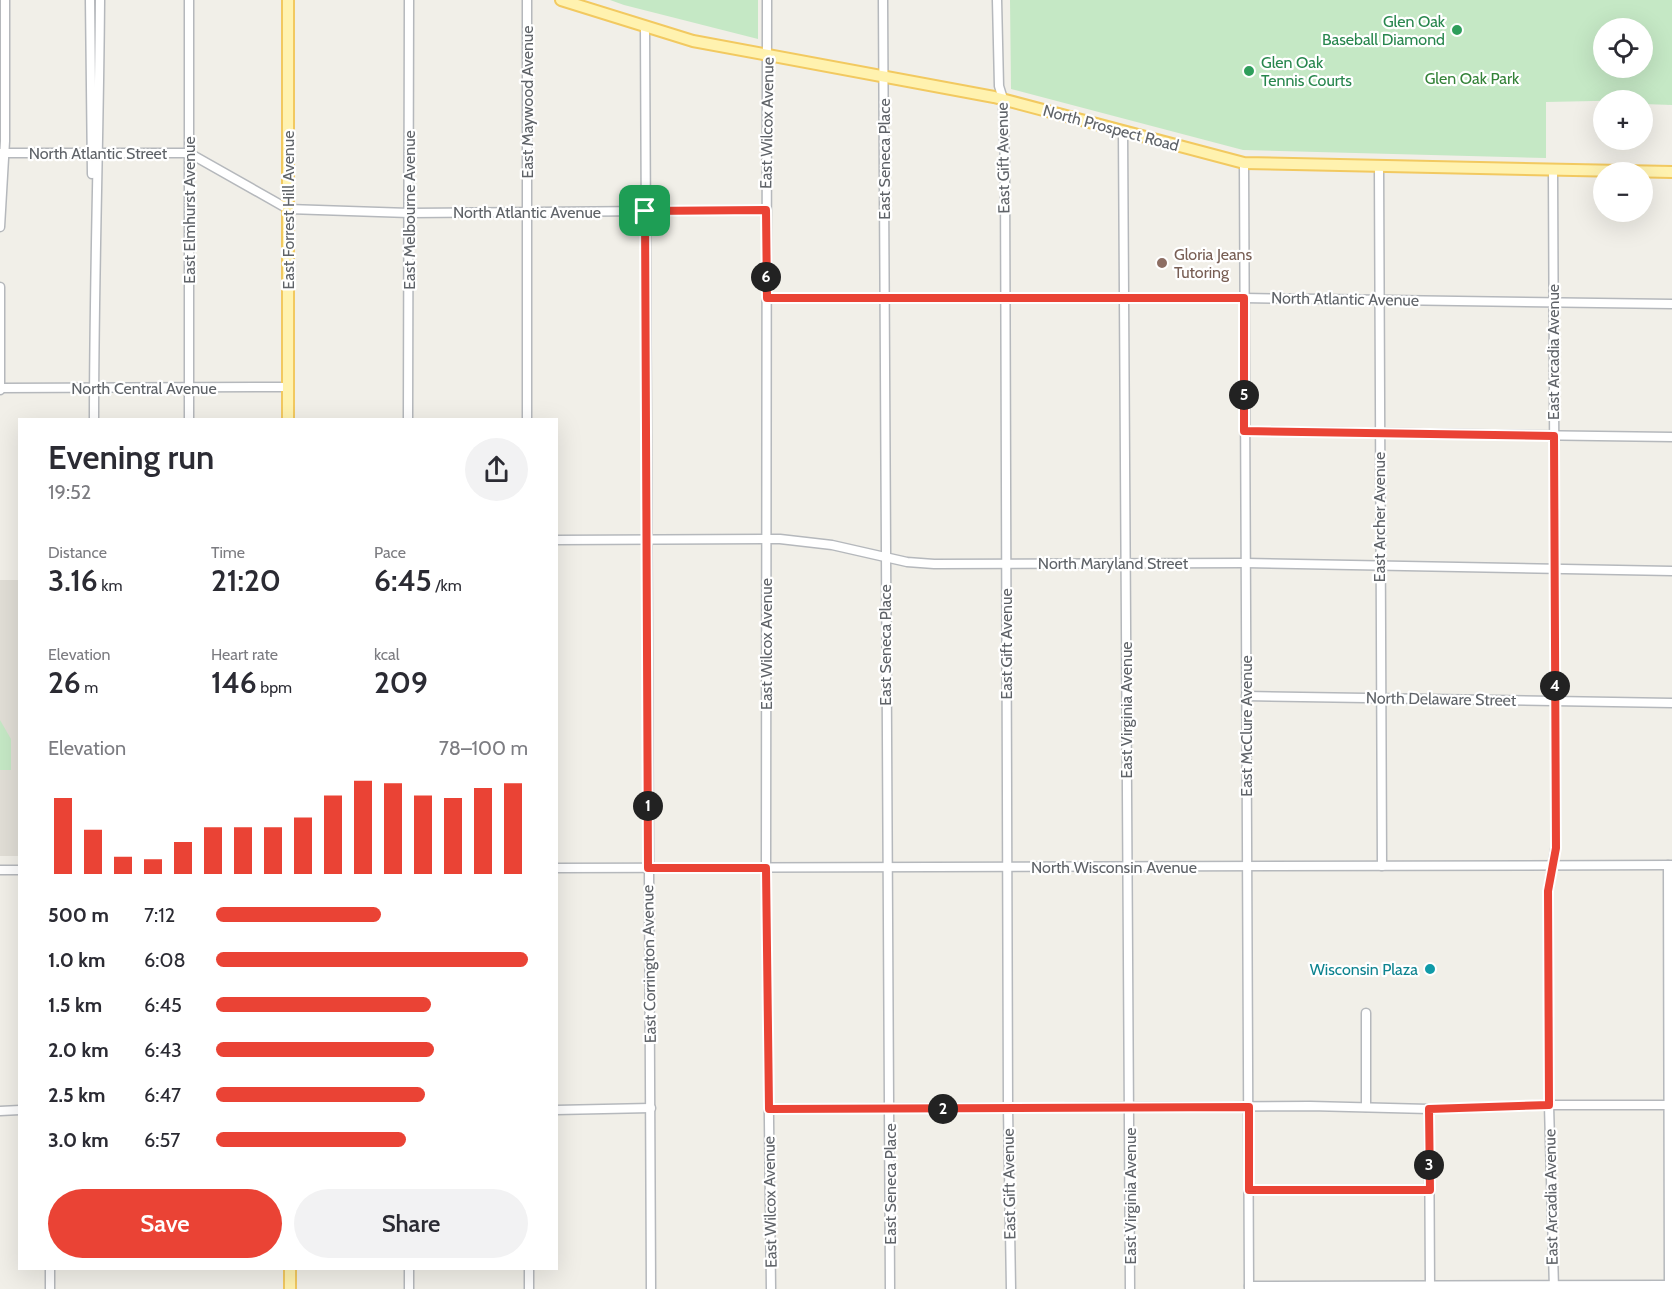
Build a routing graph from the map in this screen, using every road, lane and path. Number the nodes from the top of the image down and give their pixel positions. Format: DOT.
graph roads {
  1 [pos="5,0"];
  2 [pos="90,0"];
  3 [pos="100,0"];
  4 [pos="189,0"];
  5 [pos="288,0"];
  6 [pos="409,0"];
  7 [pos="527,0"];
  8 [pos="561,0"];
  9 [pos="767,0"];
  10 [pos="883,0"];
  11 [pos="998,0"];
  12 [pos="645,28"];
  13 [pos="767,55"];
  14 [pos="884,77"];
  15 [pos="1003,99"];
  16 [pos="1123,132"];
  17 [pos="2,153"];
  18 [pos="95,153"];
  19 [pos="189,153"];
  20 [pos="1244,163"];
  21 [pos="1378,167"];
  22 [pos="1553,171"];
  23 [pos="1672,172"];
  24 [pos="288,209"];
  25 [pos="766,210"];
  26 [pos="645,211"];
  27 [pos="528,212"];
  28 [pos="409,213"];
  29 [pos="0,227"];
  30 [pos="0,287"];
  31 [pos="885,297"];
  32 [pos="1005,297"];
  33 [pos="1124,297"];
  34 [pos="767,298"];
  35 [pos="1244,298"];
  36 [pos="1378,299"];
  37 [pos="1553,303"];
  38 [pos="1672,304"];
  39 [pos="190,387"];
  40 [pos="288,387"];
  41 [pos="94,388"];
  42 [pos="0,389"];
  43 [pos="94,418"];
  44 [pos="189,418"];
  45 [pos="288,418"];
  46 [pos="408,418"];
  47 [pos="527,418"];
  48 [pos="1244,431"];
  49 [pos="1379,433"];
  50 [pos="1554,436"];
  51 [pos="1672,437"];
  52 [pos="766,539"];
  53 [pos="558,540"];
  54 [pos="646,540"];
  55 [pos="885,556"];
  56 [pos="1006,563"];
  57 [pos="1245,563"];
  58 [pos="1126,564"];
  59 [pos="1379,566"];
  60 [pos="1554,569"];
  61 [pos="1672,571"];
  62 [pos="1246,696"];
  63 [pos="1380,698"];
  64 [pos="1555,701"];
  65 [pos="1672,703"];
  66 [pos="1553,865"];
  67 [pos="1670,865"];
  68 [pos="1382,866"];
  69 [pos="887,867"];
  70 [pos="1007,867"];
  71 [pos="1127,867"];
  72 [pos="1247,867"];
  73 [pos="558,868"];
  74 [pos="648,868"];
  75 [pos="766,868"];
  76 [pos="0,870"];
  77 [pos="18,870"];
  78 [pos="1366,1013"];
  79 [pos="1549,1105"];
  80 [pos="1670,1105"];
  81 [pos="1249,1107"];
  82 [pos="1366,1107"];
  83 [pos="651,1108"];
  84 [pos="1008,1108"];
  85 [pos="769,1109"];
  86 [pos="889,1109"];
  87 [pos="1129,1109"];
  88 [pos="1429,1109"];
  89 [pos="18,1110"];
  90 [pos="558,1110"];
  91 [pos="0,1111"];
  92 [pos="1249,1190"];
  93 [pos="1430,1190"];
  94 [pos="50,1270"];
  95 [pos="290,1270"];
  96 [pos="409,1270"];
  97 [pos="529,1270"];
  98 [pos="1670,1286"];
  99 [pos="1249,1287"];
  100 [pos="1430,1287"];
  101 [pos="1554,1288"];
  102 [pos="50,1289"];
  103 [pos="290,1289"];
  104 [pos="409,1289"];
  105 [pos="529,1289"];
  106 [pos="651,1289"];
  107 [pos="771,1289"];
  108 [pos="890,1289"];
  109 [pos="1011,1289"];
  110 [pos="1130,1289"];
  1 -- 17 [label="street"];
  2 -- 18 [label="street"];
  3 -- 18 [label="street"];
  4 -- 19 [label="street, East Elmhurst Avenue"];
  5 -- 24 [label="main road, East Forrest Hill Avenue"];
  6 -- 28 [label="street, East Melbourne Avenue"];
  7 -- 27 [label="street, East Maywood Avenue"];
  8 -- 12 [label="main road, North Prospect Road"];
  9 -- 13 [label="street, East Wilcox Avenue"];
  10 -- 14 [label="street, East Seneca Place"];
  11 -- 15 [label="street, East Gift Avenue"];
  12 -- 13 [label="main road, North Prospect Road"];
  12 -- 26 [label="street, East Corrington Avenue"];
  13 -- 14 [label="main road, North Prospect Road"];
  13 -- 25 [label="street, East Wilcox Avenue"];
  14 -- 15 [label="main road, North Prospect Road"];
  14 -- 31 [label="street, East Seneca Place"];
  15 -- 16 [label="main road, North Prospect Road"];
  15 -- 32 [label="street, East Gift Avenue"];
  16 -- 20 [label="main road, North Prospect Road"];
  16 -- 33 [label="street, East Virginia Avenue"];
  17 -- 18 [label="street, North Atlantic Street"];
  17 -- 29 [label="street"];
  18 -- 19 [label="street, North Atlantic Street"];
  18 -- 41 [label="street"];
  19 -- 24 [label="street, North Atlantic Street"];
  19 -- 39 [label="street, East Elmhurst Avenue"];
  20 -- 21 [label="main road, North Prospect Road"];
  20 -- 35 [label="street, East McClure Avenue"];
  21 -- 22 [label="main road, North Prospect Road"];
  21 -- 36 [label="street, East Archer Avenue"];
  22 -- 23 [label="main road, North Prospect Road"];
  22 -- 37 [label="street, East Arcadia Avenue"];
  24 -- 28 [label="street, North Atlantic Avenue"];
  24 -- 40 [label="main road, East Forrest Hill Avenue"];
  25 -- 26 [label="street, North Atlantic Avenue"];
  25 -- 34 [label="street, East Wilcox Avenue"];
  26 -- 27 [label="street, North Atlantic Avenue"];
  26 -- 54 [label="street, East Corrington Avenue"];
  27 -- 28 [label="street, North Atlantic Avenue"];
  27 -- 47 [label="street, East Maywood Avenue"];
  28 -- 46 [label="street, East Melbourne Avenue"];
  30 -- 42 [label="street"];
  31 -- 32 [label="street, North Atlantic Avenue"];
  31 -- 34 [label="street, North Atlantic Avenue"];
  31 -- 55 [label="street, East Seneca Place"];
  32 -- 33 [label="street, North Atlantic Avenue"];
  32 -- 56 [label="street, East Gift Avenue"];
  33 -- 35 [label="street, North Atlantic Avenue"];
  33 -- 58 [label="street, East Virginia Avenue"];
  34 -- 52 [label="street, East Wilcox Avenue"];
  35 -- 36 [label="street, North Atlantic Avenue"];
  35 -- 48 [label="street, East McClure Avenue"];
  36 -- 37 [label="street, North Atlantic Avenue"];
  36 -- 49 [label="street, East Archer Avenue"];
  37 -- 38 [label="street, North Atlantic Avenue"];
  37 -- 50 [label="street, East Arcadia Avenue"];
  39 -- 40 [label="street, North Central Avenue"];
  39 -- 41 [label="street, North Central Avenue"];
  39 -- 44 [label="street, East Elmhurst Avenue"];
  40 -- 45 [label="main road, East Forrest Hill Avenue"];
  41 -- 42 [label="street, North Central Avenue"];
  41 -- 43 [label="street"];
  48 -- 49 [label="street"];
  48 -- 57 [label="street, East McClure Avenue"];
  49 -- 50 [label="street"];
  49 -- 59 [label="street, East Archer Avenue"];
  50 -- 51 [label="street"];
  50 -- 60 [label="street, East Arcadia Avenue"];
  52 -- 54 [label="street, North Maryland Street"];
  52 -- 55 [label="street, North Maryland Street"];
  52 -- 75 [label="street, East Wilcox Avenue"];
  53 -- 54 [label="street, North Maryland Street"];
  54 -- 74 [label="street, East Corrington Avenue"];
  55 -- 56 [label="street, North Maryland Street"];
  55 -- 69 [label="street, East Seneca Place"];
  56 -- 58 [label="street, North Maryland Street"];
  56 -- 70 [label="street, East Gift Avenue"];
  57 -- 58 [label="street, North Maryland Street"];
  57 -- 59 [label="street, North Maryland Street"];
  57 -- 62 [label="street, East McClure Avenue"];
  58 -- 71 [label="street, East Virginia Avenue"];
  59 -- 60 [label="street, North Maryland Street"];
  59 -- 63 [label="street, East Archer Avenue"];
  60 -- 61 [label="street, North Maryland Street"];
  60 -- 64 [label="street, East Arcadia Avenue"];
  62 -- 63 [label="street, North Delaware Street"];
  62 -- 72 [label="street, East McClure Avenue"];
  63 -- 64 [label="street, North Delaware Street"];
  63 -- 68 [label="street, East Archer Avenue"];
  64 -- 65 [label="street, North Delaware Street"];
  64 -- 66 [label="street, East Arcadia Avenue"];
  66 -- 67 [label="street, North Wisconsin Avenue"];
  66 -- 68 [label="street, North Wisconsin Avenue"];
  66 -- 79 [label="street, East Arcadia Avenue"];
  67 -- 80 [label="street"];
  68 -- 72 [label="street, North Wisconsin Avenue"];
  69 -- 70 [label="street, North Wisconsin Avenue"];
  69 -- 75 [label="street, North Wisconsin Avenue"];
  69 -- 86 [label="street, East Seneca Place"];
  70 -- 71 [label="street, North Wisconsin Avenue"];
  70 -- 84 [label="street, East Gift Avenue"];
  71 -- 72 [label="street, North Wisconsin Avenue"];
  71 -- 87 [label="street, East Virginia Avenue"];
  72 -- 81 [label="street, East McClure Avenue"];
  73 -- 74 [label="street, North Wisconsin Avenue"];
  74 -- 75 [label="street, North Wisconsin Avenue"];
  74 -- 83 [label="street, East Corrington Avenue"];
  75 -- 85 [label="street, East Wilcox Avenue"];
  76 -- 77 [label="street"];
  78 -- 82 [label="street"];
  79 -- 80 [label="street"];
  79 -- 88 [label="street"];
  79 -- 101 [label="street, East Arcadia Avenue"];
  80 -- 98 [label="street"];
  81 -- 82 [label="street"];
  81 -- 87 [label="street"];
  81 -- 92 [label="street, East McClure Avenue"];
  82 -- 88 [label="street"];
  83 -- 90 [label="street"];
  83 -- 106 [label="street, East Corrington Avenue"];
  84 -- 86 [label="street"];
  84 -- 87 [label="street"];
  84 -- 109 [label="street, East Gift Avenue"];
  85 -- 86 [label="street"];
  85 -- 107 [label="street, East Wilcox Avenue"];
  86 -- 108 [label="street, East Seneca Place"];
  87 -- 110 [label="street, East Virginia Avenue"];
  88 -- 93 [label="street"];
  89 -- 91 [label="street"];
  92 -- 93 [label="street"];
  92 -- 99 [label="street, East McClure Avenue"];
  93 -- 100 [label="street"];
  94 -- 102 [label="street"];
  95 -- 103 [label="main road"];
  96 -- 104 [label="street"];
  97 -- 105 [label="street"];
  98 -- 101 [label="street"];
  99 -- 100 [label="street"];
  100 -- 101 [label="street"];
}
